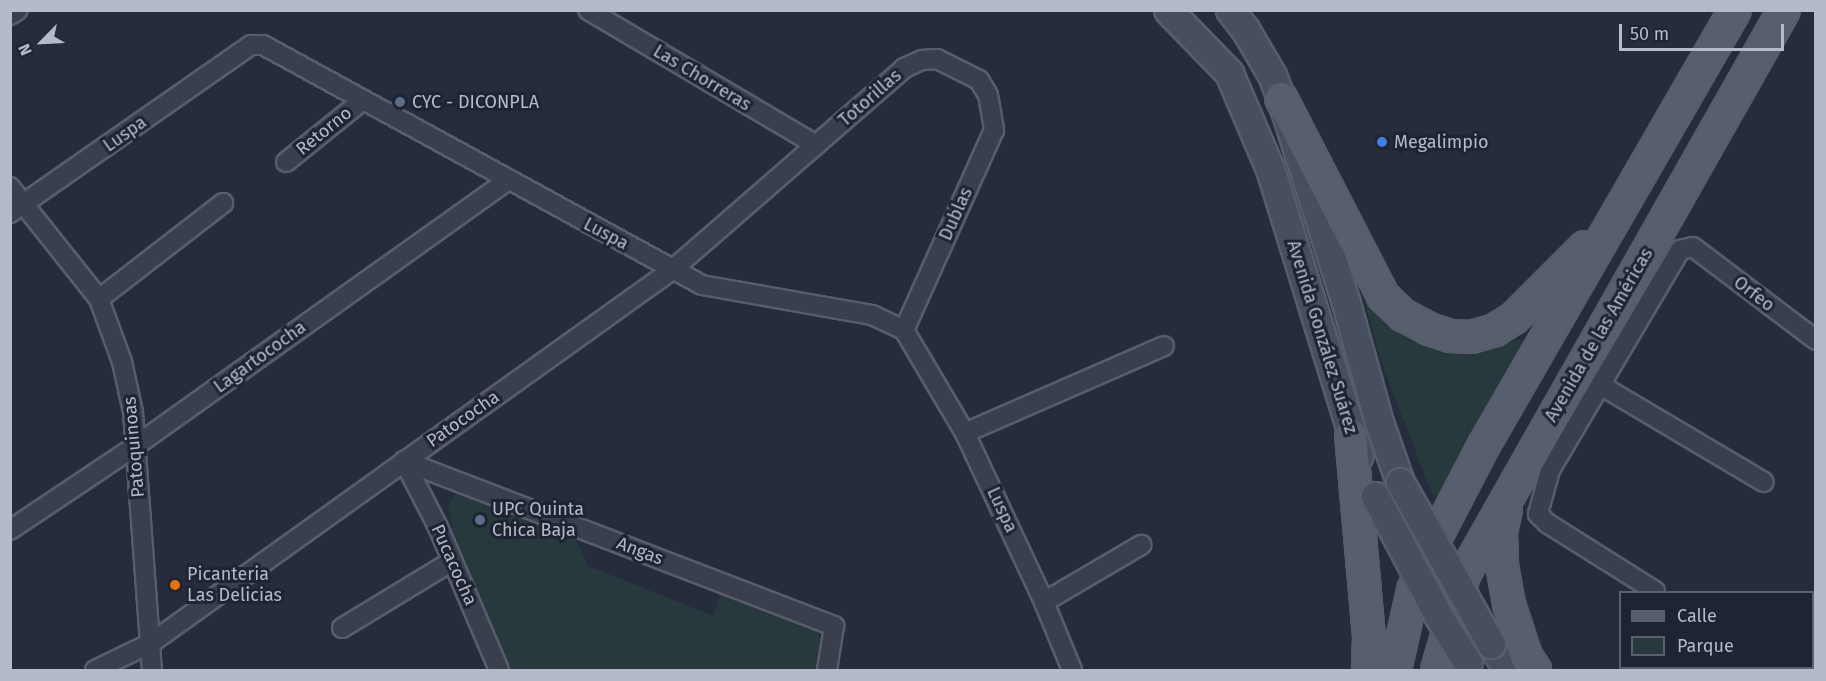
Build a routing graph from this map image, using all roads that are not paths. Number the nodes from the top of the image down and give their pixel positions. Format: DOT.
graph roads {
  1 [pos="18,10"];
  2 [pos="588,10"];
  3 [pos="1168,10"];
  4 [pos="1230,10"];
  5 [pos="1735,10"];
  6 [pos="1784,10"];
  7 [pos="10,15"];
  8 [pos="988,95"];
  9 [pos="1281,98"];
  10 [pos="363,100"];
  11 [pos="816,145"];
  12 [pos="286,162"];
  13 [pos="507,181"];
  14 [pos="10,187"];
  15 [pos="223,203"];
  16 [pos="17,210"];
  17 [pos="1613,219"];
  18 [pos="672,270"];
  19 [pos="99,299"];
  20 [pos="904,330"];
  21 [pos="1815,340"];
  22 [pos="1164,346"];
  23 [pos="1602,386"];
  24 [pos="966,434"];
  25 [pos="1351,435"];
  26 [pos="134,447"];
  27 [pos="404,460"];
  28 [pos="1764,482"];
  29 [pos="1510,491"];
  30 [pos="10,530"];
  31 [pos="1141,545"];
  32 [pos="452,561"];
  33 [pos="1655,591"];
  34 [pos="1044,602"];
  35 [pos="342,628"];
  36 [pos="151,643"];
  37 [pos="1470,667"];
  38 [pos="95,670"];
  39 [pos="152,670"];
  40 [pos="499,670"];
  41 [pos="827,670"];
  42 [pos="1072,670"];
  43 [pos="1368,670"];
  44 [pos="1395,670"];
  45 [pos="1437,670"];
  46 [pos="1508,670"];
  47 [pos="1534,670"];
  1 -- 7 [label="street"];
  2 -- 11 [label="street, Las Chorreras"];
  3 -- 25 [label="main road, Avenida González Suárez"];
  4 -- 9 [label="main road, Avenida González Suárez"];
  5 -- 17 [label="main road"];
  6 -- 29 [label="main road, Avenida de las Américas"];
  8 -- 11 [label="street, Totorillas"];
  8 -- 20 [label="street, Dublas"];
  9 -- 17 [label="main road"];
  9 -- 46 [label="main road, Avenida González Suárez, bridge"];
  10 -- 12 [label="street, Retorno"];
  10 -- 13 [label="street, Luspa"];
  10 -- 16 [label="street, Luspa"];
  11 -- 18 [label="street, Patococha"];
  13 -- 18 [label="street, Luspa"];
  13 -- 26 [label="street, Lagartococha"];
  14 -- 16 [label="street, Patoquinoas"];
  15 -- 19 [label="street"];
  16 -- 19 [label="street, Patoquinoas"];
  17 -- 44 [label="main road"];
  18 -- 20 [label="street, Luspa"];
  18 -- 27 [label="street, Patococha"];
  19 -- 26 [label="street, Patoquinoas"];
  20 -- 24 [label="street, Luspa"];
  21 -- 23 [label="street, Orfeo"];
  22 -- 24 [label="street"];
  23 -- 28 [label="street"];
  23 -- 33 [label="street"];
  24 -- 34 [label="street, Luspa"];
  25 -- 37 [label="main road, Avenida González Suárez, bridge"];
  25 -- 43 [label="main road"];
  26 -- 30 [label="street, Lagartococha"];
  26 -- 36 [label="street, Patoquinoas"];
  27 -- 32 [label="street, Pucacocha"];
  27 -- 36 [label="street, Patococha"];
  27 -- 41 [label="street, Angas"];
  29 -- 45 [label="main road, Avenida de las Américas"];
  29 -- 47 [label="main road"];
  31 -- 34 [label="street"];
  32 -- 35 [label="street"];
  32 -- 40 [label="street, Pucacocha"];
  34 -- 42 [label="street, Luspa"];
  36 -- 38 [label="street, Patococha"];
  36 -- 39 [label="street, Patoquinoas"];
}
